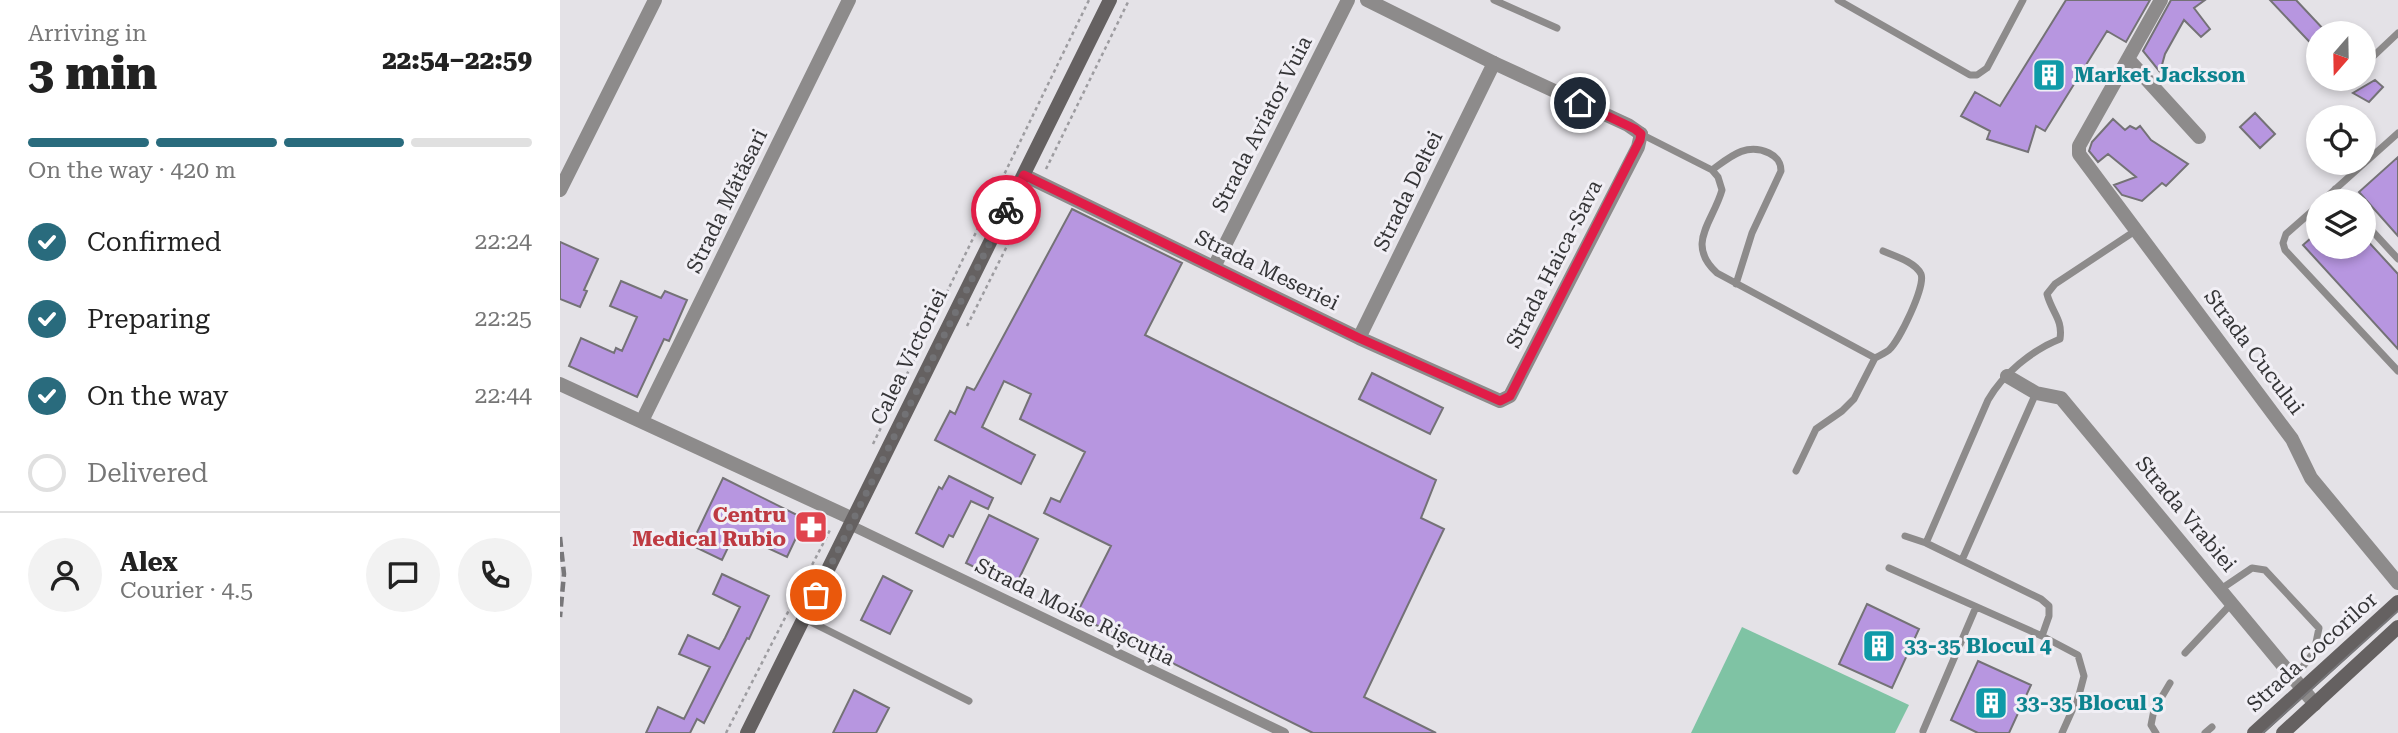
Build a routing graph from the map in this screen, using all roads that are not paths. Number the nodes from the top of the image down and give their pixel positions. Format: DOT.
graph roads {
  1 [pos="655,0"];
  2 [pos="849,0"];
  3 [pos="1110,0"];
  4 [pos="1348,0"];
  5 [pos="1367,0"];
  6 [pos="1494,0"];
  7 [pos="1838,0"];
  8 [pos="2023,0"];
  9 [pos="2161,0"];
  10 [pos="1557,28"];
  11 [pos="2398,33"];
  12 [pos="2376,54"];
  13 [pos="2128,59"];
  14 [pos="1494,63"];
  15 [pos="2398,133"];
  16 [pos="1641,134"];
  17 [pos="2199,137"];
  18 [pos="1712,170"];
  19 [pos="1024,175"];
  20 [pos="2336,189"];
  21 [pos="560,190"];
  22 [pos="2306,216"];
  23 [pos="2135,231"];
  24 [pos="2376,235"];
  25 [pos="1883,251"];
  26 [pos="2398,259"];
  27 [pos="1214,267"];
  28 [pos="1736,284"];
  29 [pos="1359,338"];
  30 [pos="1875,358"];
  31 [pos="2398,371"];
  32 [pos="2007,376"];
  33 [pos="560,384"];
  34 [pos="2036,393"];
  35 [pos="1494,400"];
  36 [pos="642,421"];
  37 [pos="1796,471"];
  38 [pos="852,522"];
  39 [pos="1905,536"];
  40 [pos="1926,544"];
  41 [pos="1962,560"];
  42 [pos="1889,568"];
  43 [pos="2398,583"];
  44 [pos="2221,589"];
  45 [pos="2398,602"];
  46 [pos="2232,603"];
  47 [pos="1976,607"];
  48 [pos="804,619"];
  49 [pos="2398,627"];
  50 [pos="2042,636"];
  51 [pos="2185,653"];
  52 [pos="2170,683"];
  53 [pos="2299,683"];
  54 [pos="970,701"];
  55 [pos="2315,704"];
  56 [pos="1923,731"];
  57 [pos="747,733"];
  58 [pos="1284,733"];
  59 [pos="2062,733"];
  60 [pos="2156,733"];
  61 [pos="2254,733"];
  62 [pos="2283,733"];
  1 -- 21 [label="street"];
  2 -- 36 [label="street, Strada Mătăsari"];
  3 -- 19 [label="main road, Calea Victoriei"];
  4 -- 27 [label="street, Strada Aviator Vuia"];
  5 -- 14 [label="street"];
  6 -- 10 [label="lane"];
  7 -- 8 [label="lane"];
  9 -- 13 [label="street"];
  11 -- 12 [label="lane"];
  13 -- 17 [label="street"];
  13 -- 23 [label="street, Strada Cucului"];
  14 -- 16 [label="street"];
  14 -- 29 [label="street, Strada Deltei"];
  15 -- 20 [label="lane"];
  16 -- 18 [label="lane"];
  16 -- 35 [label="street, Strada Haica-Sava"];
  18 -- 28 [label="lane"];
  18 -- 28 [label="lane"];
  19 -- 27 [label="street, Strada Meseriei"];
  19 -- 38 [label="main road, Calea Victoriei"];
  22 -- 31 [label="lane"];
  23 -- 32 [label="lane"];
  23 -- 43 [label="street, Strada Cucului"];
  24 -- 26 [label="lane"];
  25 -- 30 [label="lane"];
  27 -- 29 [label="street, Strada Meseriei"];
  28 -- 30 [label="lane"];
  29 -- 35 [label="street, Strada Meseriei"];
  30 -- 37 [label="lane"];
  32 -- 34 [label="street, Strada Vrabiei"];
  32 -- 40 [label="lane"];
  33 -- 36 [label="street"];
  34 -- 41 [label="lane"];
  34 -- 44 [label="street, Strada Vrabiei"];
  36 -- 38 [label="street"];
  38 -- 48 [label="main road, Calea Victoriei"];
  38 -- 58 [label="street, Strada Moise Rișcuția"];
  39 -- 40 [label="lane"];
  40 -- 41 [label="lane"];
  41 -- 50 [label="lane"];
  42 -- 47 [label="lane"];
  44 -- 46 [label="street, Strada Vrabiei"];
  44 -- 53 [label="lane"];
  45 -- 53 [label="main road, Strada Cocorilor"];
  46 -- 51 [label="lane"];
  46 -- 53 [label="street, Strada Vrabiei"];
  47 -- 50 [label="lane"];
  47 -- 56 [label="lane"];
  48 -- 54 [label="lane"];
  48 -- 57 [label="main road, Calea Victoriei"];
  49 -- 55 [label="main road, Strada Cocorilor"];
  50 -- 59 [label="lane"];
  52 -- 60 [label="lane"];
  53 -- 55 [label="street, Strada Vrabiei"];
  53 -- 61 [label="main road, Strada Cocorilor"];
  55 -- 62 [label="main road, Strada Cocorilor"];
}
